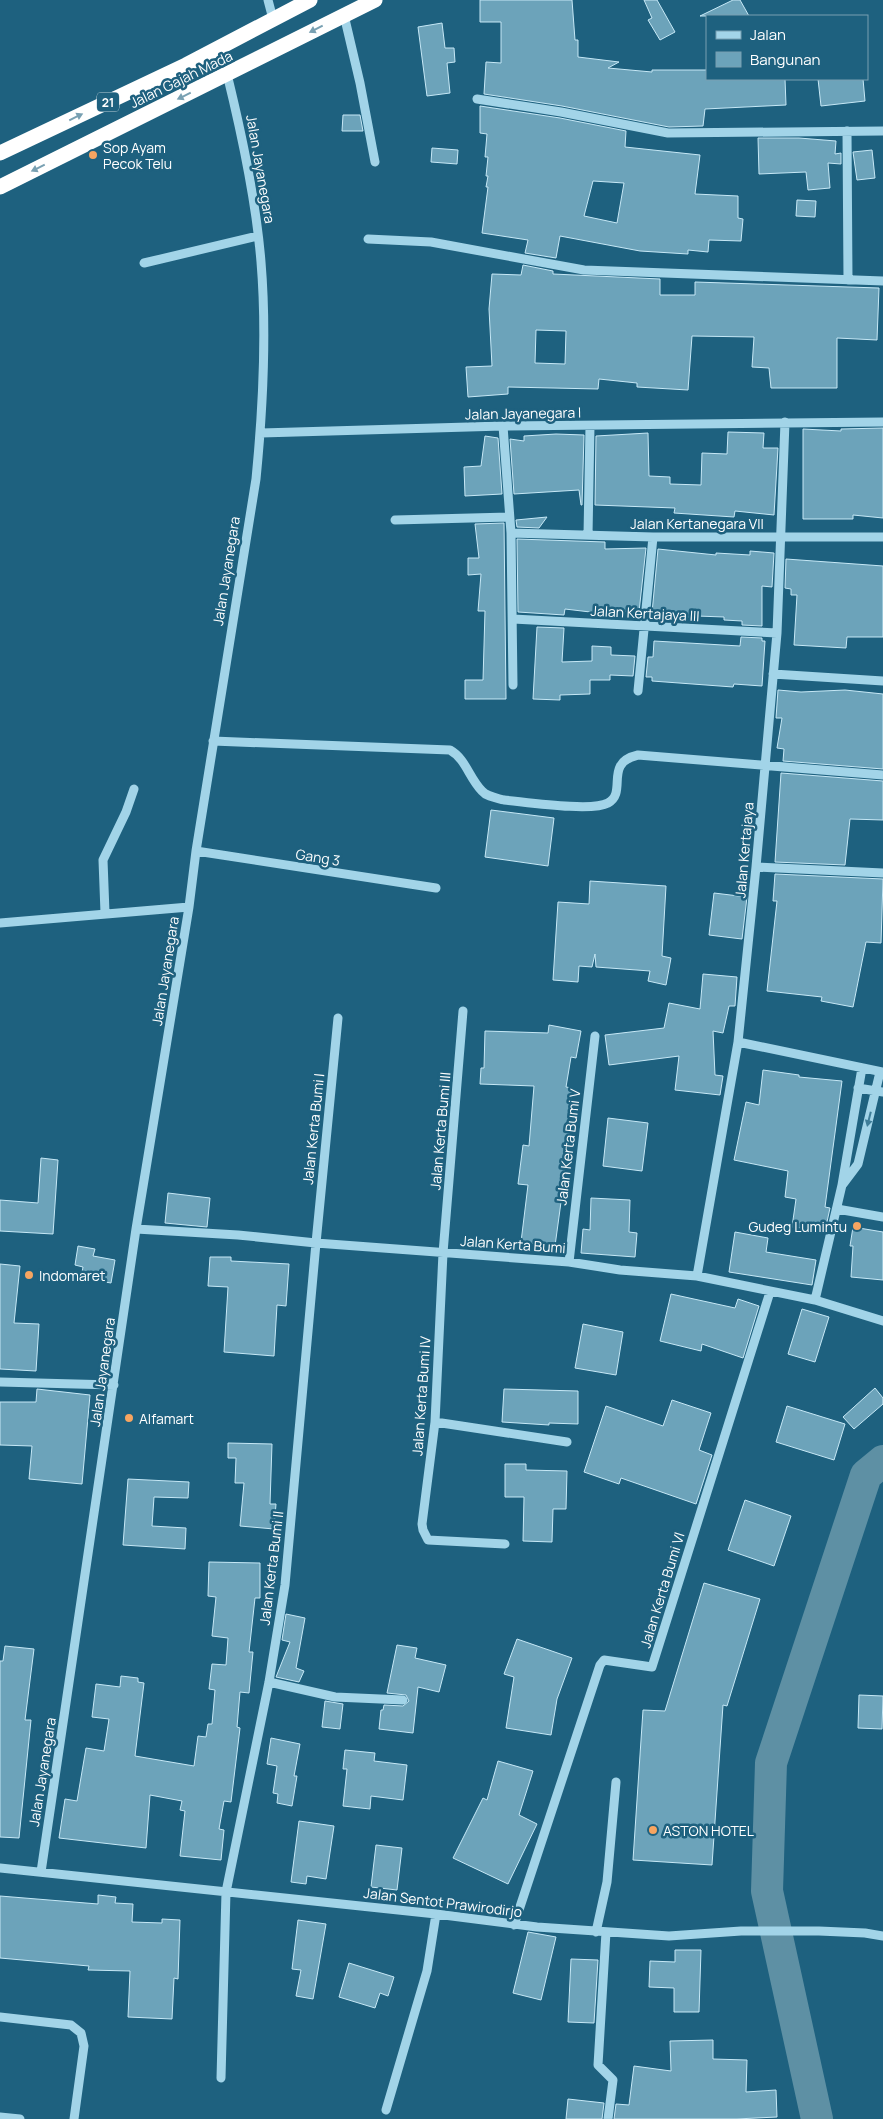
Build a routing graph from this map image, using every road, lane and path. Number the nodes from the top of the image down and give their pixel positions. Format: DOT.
graph roads {
  1 [pos="268,0"];
  2 [pos="310,0"];
  3 [pos="376,0"];
  4 [pos="344,15"];
  5 [pos="273,19"];
  6 [pos="228,74"];
  7 [pos="477,99"];
  8 [pos="883,131"];
  9 [pos="847,132"];
  10 [pos="0,153"];
  11 [pos="375,162"];
  12 [pos="0,187"];
  13 [pos="258,236"];
  14 [pos="368,239"];
  15 [pos="144,263"];
  16 [pos="848,280"];
  17 [pos="883,281"];
  18 [pos="785,422"];
  19 [pos="883,422"];
  20 [pos="504,426"];
  21 [pos="590,426"];
  22 [pos="261,433"];
  23 [pos="510,517"];
  24 [pos="395,520"];
  25 [pos="511,533"];
  26 [pos="588,535"];
  27 [pos="653,537"];
  28 [pos="780,537"];
  29 [pos="883,537"];
  30 [pos="513,619"];
  31 [pos="645,627"];
  32 [pos="776,633"];
  33 [pos="773,674"];
  34 [pos="883,680"];
  35 [pos="513,685"];
  36 [pos="638,691"];
  37 [pos="213,741"];
  38 [pos="765,766"];
  39 [pos="883,775"];
  40 [pos="134,789"];
  41 [pos="196,851"];
  42 [pos="756,867"];
  43 [pos="883,873"];
  44 [pos="436,888"];
  45 [pos="189,907"];
  46 [pos="105,913"];
  47 [pos="0,923"];
  48 [pos="463,1011"];
  49 [pos="338,1018"];
  50 [pos="595,1036"];
  51 [pos="738,1042"];
  52 [pos="862,1068"];
  53 [pos="881,1072"];
  54 [pos="858,1088"];
  55 [pos="879,1092"];
  56 [pos="842,1185"];
  57 [pos="837,1209"];
  58 [pos="883,1217"];
  59 [pos="136,1230"];
  60 [pos="316,1243"];
  61 [pos="443,1253"];
  62 [pos="569,1262"];
  63 [pos="697,1276"];
  64 [pos="770,1292"];
  65 [pos="816,1300"];
  66 [pos="883,1321"];
  67 [pos="0,1382"];
  68 [pos="114,1385"];
  69 [pos="435,1422"];
  70 [pos="567,1442"];
  71 [pos="505,1544"];
  72 [pos="269,1682"];
  73 [pos="403,1700"];
  74 [pos="616,1782"];
  75 [pos="0,1868"];
  76 [pos="41,1872"];
  77 [pos="226,1892"];
  78 [pos="436,1914"];
  79 [pos="514,1925"];
  80 [pos="601,1932"];
  81 [pos="883,1936"];
  82 [pos="0,2017"];
  83 [pos="222,2078"];
  84 [pos="386,2110"];
  85 [pos="0,2117"];
  86 [pos="20,2119"];
  87 [pos="74,2119"];
  88 [pos="608,2119"];
  1 -- 5 [label="street"];
  2 -- 5 [label="highway, Jalan Gajah Mada / 21"];
  3 -- 4 [label="highway, Jalan Gajah Mada / 21"];
  4 -- 6 [label="highway, Jalan Gajah Mada / 21, one-way"];
  4 -- 11 [label="street"];
  10 -- 5 [label="highway, Jalan Gajah Mada / 21, one-way"];
  6 -- 12 [label="highway, Jalan Gajah Mada / 21, one-way"];
  6 -- 13 [label="street, Jalan Jayanegara"];
  7 -- 9 [label="street"];
  8 -- 9 [label="street"];
  9 -- 16 [label="street"];
  13 -- 15 [label="street"];
  13 -- 22 [label="street, Jalan Jayanegara"];
  14 -- 16 [label="street"];
  16 -- 17 [label="street"];
  18 -- 19 [label="street, Jalan Jayanegara I"];
  18 -- 21 [label="street, Jalan Jayanegara I"];
  18 -- 28 [label="street, Jalan Kertajaya"];
  20 -- 21 [label="street, Jalan Jayanegara I"];
  20 -- 22 [label="street, Jalan Jayanegara I"];
  20 -- 23 [label="street"];
  21 -- 26 [label="street"];
  22 -- 37 [label="street, Jalan Jayanegara"];
  23 -- 24 [label="street"];
  23 -- 25 [label="street"];
  25 -- 26 [label="street, Jalan Kertanegara VII"];
  25 -- 30 [label="street"];
  26 -- 27 [label="street, Jalan Kertanegara VII"];
  27 -- 28 [label="street, Jalan Kertanegara VII"];
  27 -- 31 [label="street"];
  28 -- 29 [label="street, Jalan Kertanegara VII"];
  28 -- 32 [label="street, Jalan Kertajaya"];
  30 -- 31 [label="street, Jalan Kertajaya III"];
  30 -- 35 [label="street"];
  31 -- 32 [label="street, Jalan Kertajaya III"];
  31 -- 36 [label="street"];
  32 -- 33 [label="street, Jalan Kertajaya"];
  33 -- 34 [label="street"];
  33 -- 38 [label="street, Jalan Kertajaya"];
  37 -- 38 [label="street"];
  37 -- 41 [label="street, Jalan Jayanegara"];
  38 -- 39 [label="street"];
  38 -- 42 [label="street, Jalan Kertajaya"];
  40 -- 46 [label="street"];
  41 -- 44 [label="street, Gang 3"];
  41 -- 45 [label="street, Jalan Jayanegara"];
  42 -- 43 [label="street"];
  42 -- 51 [label="street, Jalan Kertajaya"];
  45 -- 46 [label="street"];
  45 -- 59 [label="street, Jalan Jayanegara"];
  46 -- 47 [label="street"];
  48 -- 61 [label="street, Jalan Kerta Bumi III"];
  49 -- 60 [label="street, Jalan Kerta Bumi I"];
  50 -- 62 [label="street, Jalan Kerta Bumi V"];
  51 -- 52 [label="street"];
  51 -- 63 [label="street, Jalan Kertajaya"];
  52 -- 53 [label="street"];
  52 -- 54 [label="street"];
  53 -- 55 [label="street"];
  54 -- 55 [label="street"];
  54 -- 56 [label="street"];
  55 -- 56 [label="street, one-way"];
  56 -- 57 [label="street"];
  57 -- 58 [label="street"];
  57 -- 65 [label="street"];
  59 -- 60 [label="street, Jalan Kerta Bumi"];
  59 -- 68 [label="street, Jalan Jayanegara"];
  60 -- 61 [label="street, Jalan Kerta Bumi"];
  60 -- 72 [label="street, Jalan Kerta Bumi II"];
  61 -- 62 [label="street, Jalan Kerta Bumi"];
  61 -- 69 [label="street, Jalan Kerta Bumi IV"];
  62 -- 63 [label="street, Jalan Kerta Bumi"];
  63 -- 64 [label="street, Jalan Kerta Bumi"];
  64 -- 65 [label="street, Jalan Kerta Bumi"];
  64 -- 79 [label="street, Jalan Kerta Bumi VI"];
  65 -- 66 [label="street, Jalan Kerta Bumi"];
  67 -- 68 [label="street"];
  68 -- 76 [label="street, Jalan Jayanegara"];
  69 -- 70 [label="street"];
  69 -- 71 [label="street, Jalan Kerta Bumi IV"];
  72 -- 73 [label="street"];
  72 -- 77 [label="street, Jalan Kerta Bumi II"];
  74 -- 80 [label="street"];
  75 -- 76 [label="street, Jalan Sentot Prawirodirjo"];
  76 -- 77 [label="street, Jalan Sentot Prawirodirjo"];
  77 -- 78 [label="street, Jalan Sentot Prawirodirjo"];
  77 -- 83 [label="street, Jalan Kerta Bumi II"];
  78 -- 79 [label="street, Jalan Sentot Prawirodirjo"];
  78 -- 84 [label="street"];
  79 -- 80 [label="street, Jalan Sentot Prawirodirjo"];
  80 -- 81 [label="street, Jalan Sentot Prawirodirjo"];
  80 -- 88 [label="street"];
  82 -- 87 [label="street"];
  85 -- 86 [label="street"];
}
